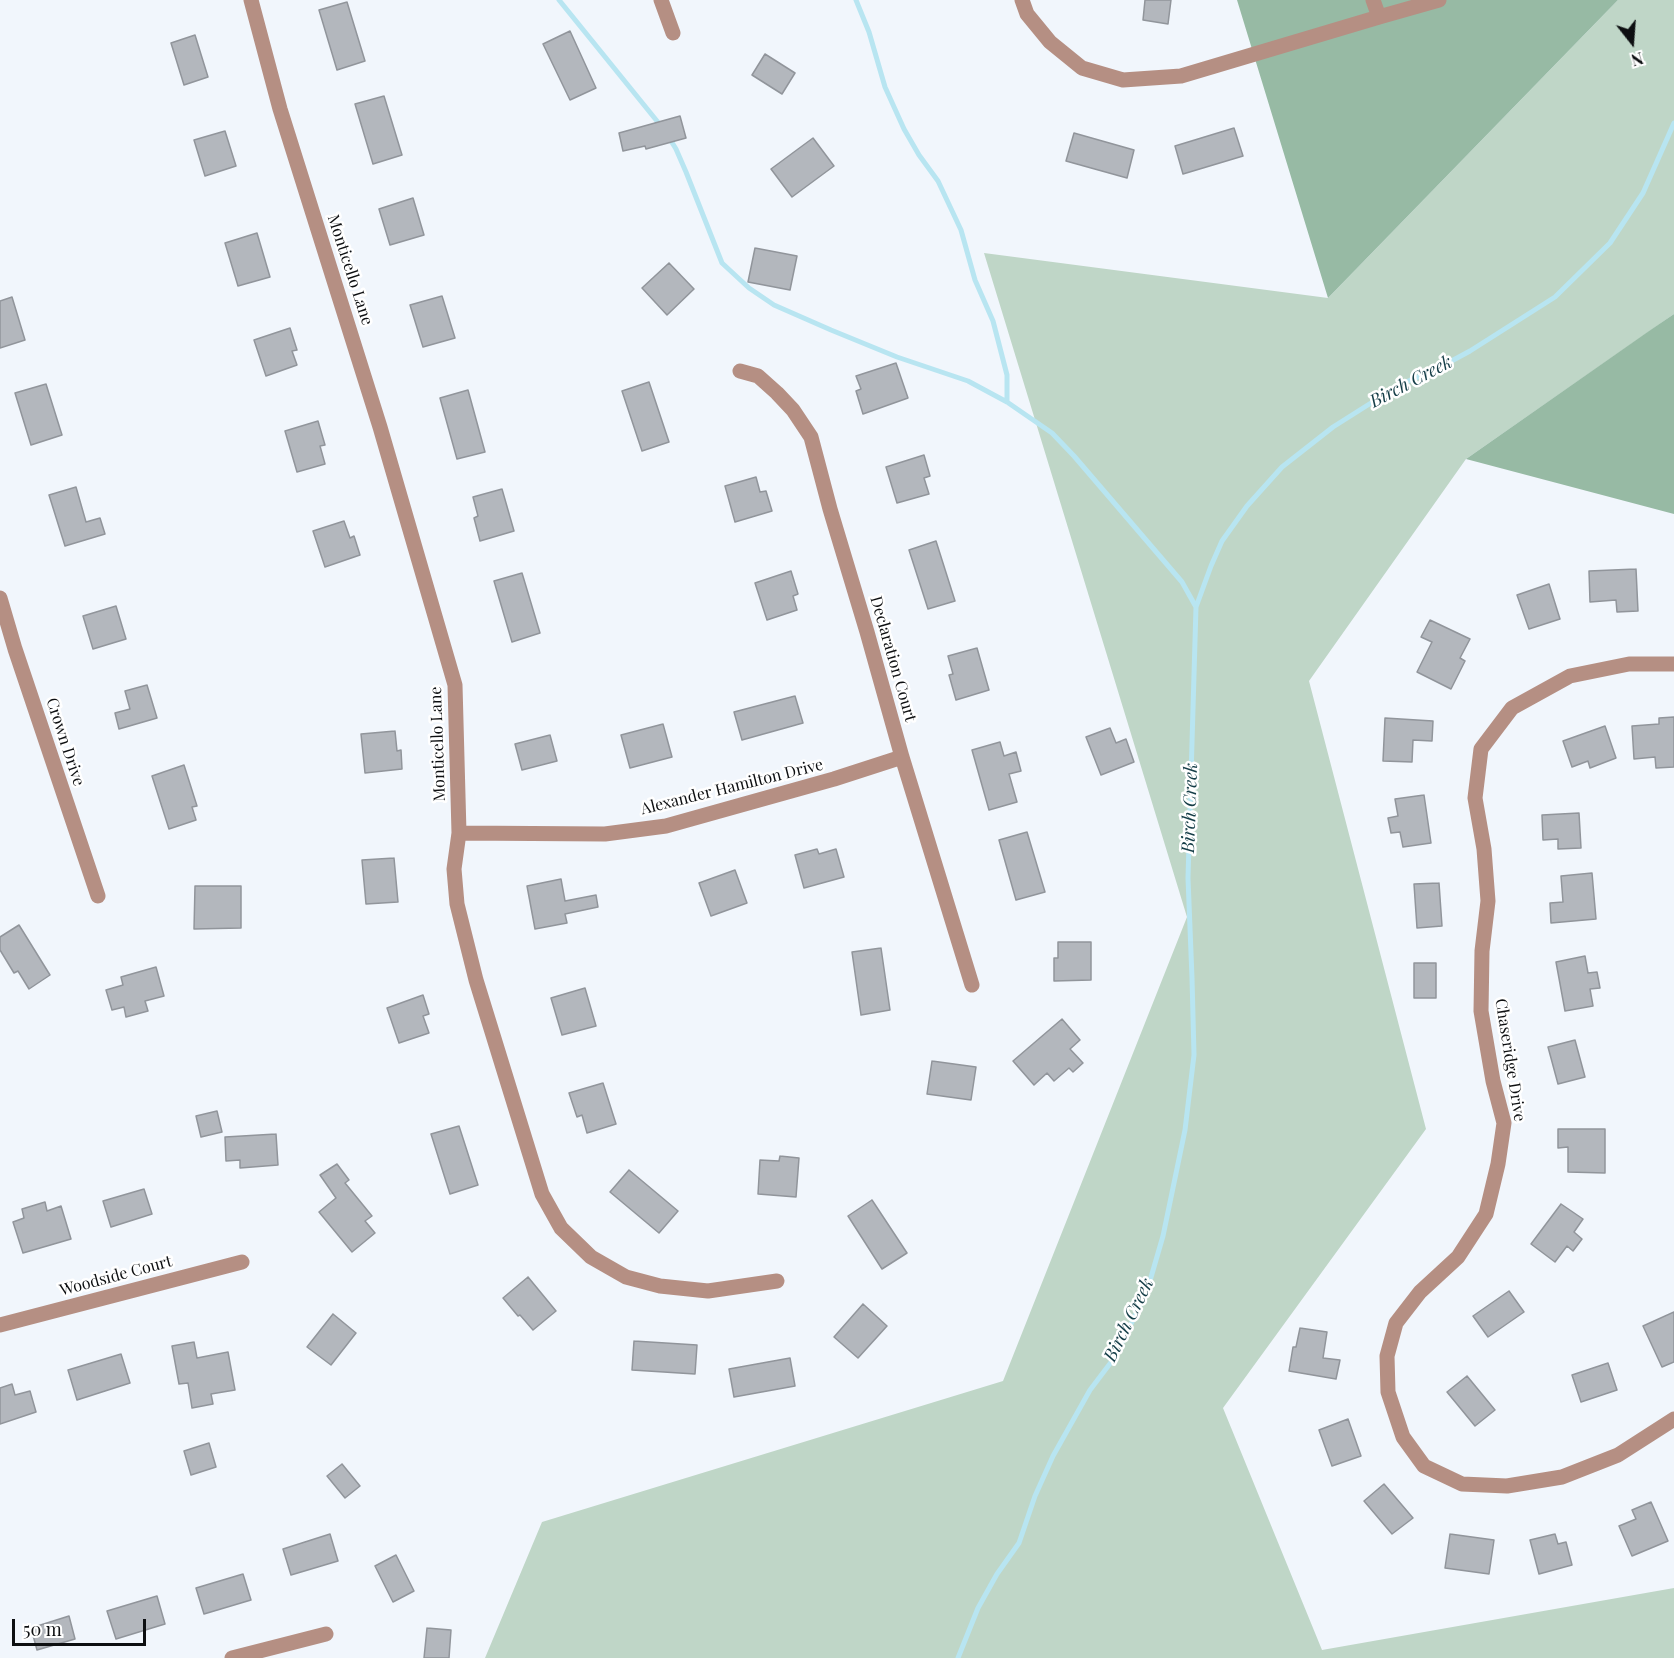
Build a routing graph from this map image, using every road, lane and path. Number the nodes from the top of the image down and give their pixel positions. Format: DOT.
graph roads {
  1 [pos="251,0"];
  2 [pos="662,0"];
  3 [pos="1022,0"];
  4 [pos="1373,0"];
  5 [pos="1439,0"];
  6 [pos="1378,17"];
  7 [pos="673,33"];
  8 [pos="740,371"];
  9 [pos="0,598"];
  10 [pos="1674,664"];
  11 [pos="902,757"];
  12 [pos="459,833"];
  13 [pos="98,896"];
  14 [pos="972,985"];
  15 [pos="242,1262"];
  16 [pos="777,1281"];
  17 [pos="0,1325"];
  18 [pos="1674,1419"];
  19 [pos="326,1634"];
  20 [pos="232,1658"];
  1 -- 12 [label="street, Monticello Lane"];
  2 -- 7 [label="street"];
  3 -- 6 [label="street"];
  4 -- 6 [label="street"];
  5 -- 6 [label="street"];
  8 -- 11 [label="street, Declaration Court"];
  9 -- 13 [label="street, Crown Drive"];
  10 -- 18 [label="street, Chaseridge Drive"];
  11 -- 12 [label="street, Alexander Hamilton Drive"];
  11 -- 14 [label="street, Declaration Court"];
  12 -- 16 [label="street, Monticello Lane"];
  15 -- 17 [label="street, Woodside Court"];
  19 -- 20 [label="street"];
}
